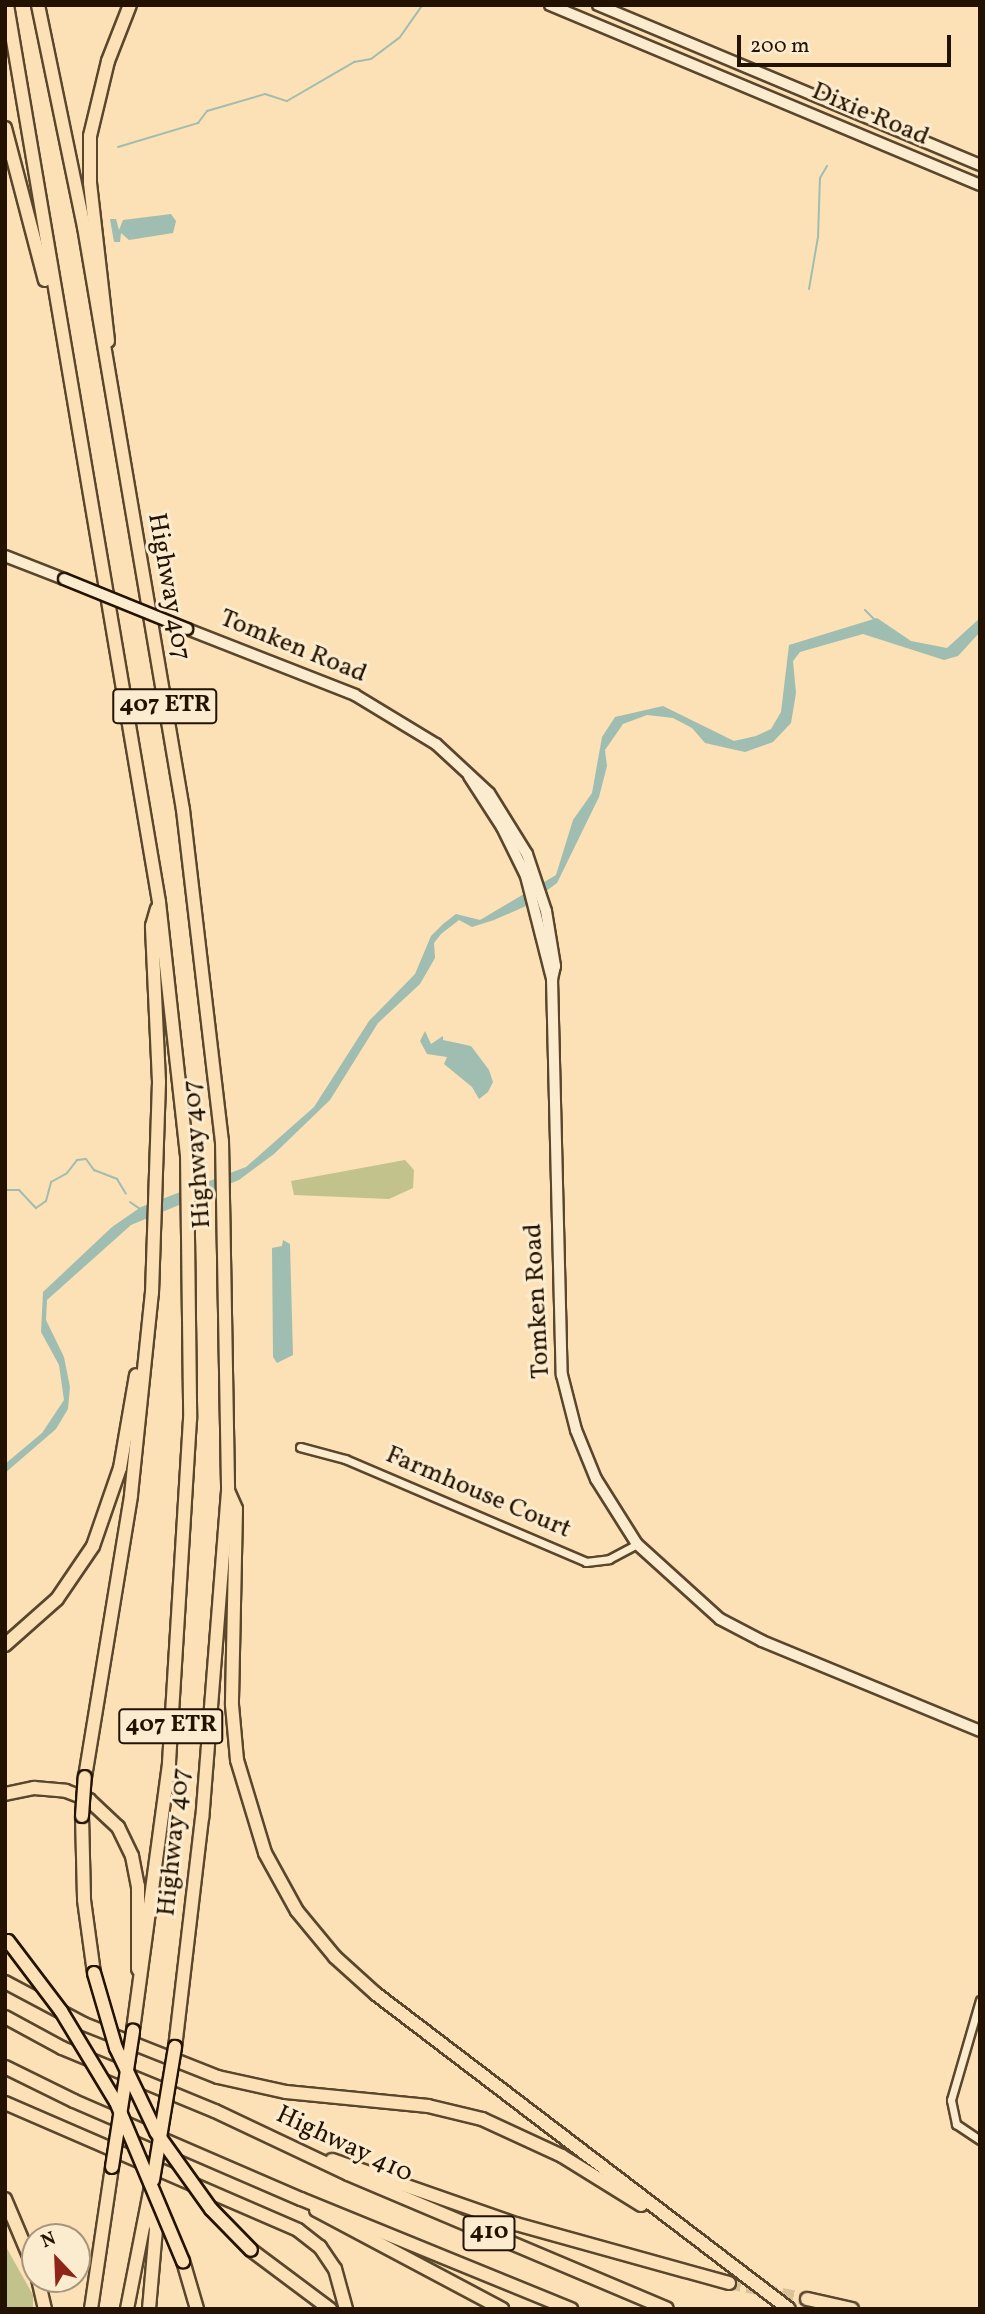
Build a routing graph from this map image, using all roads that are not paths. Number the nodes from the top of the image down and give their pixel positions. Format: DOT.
graph roads {
  1 [pos="6,5"];
  2 [pos="38,5"];
  3 [pos="130,5"];
  4 [pos="550,5"];
  5 [pos="598,5"];
  6 [pos="5,128"];
  7 [pos="980,165"];
  8 [pos="980,186"];
  9 [pos="63,347"];
  10 [pos="107,365"];
  11 [pos="5,556"];
  12 [pos="159,902"];
  13 [pos="147,1346"];
  14 [pos="300,1447"];
  15 [pos="228,1491"];
  16 [pos="637,1544"];
  17 [pos="5,1645"];
  18 [pos="980,1731"];
  19 [pos="5,1794"];
  20 [pos="6,1939"];
  21 [pos="140,1980"];
  22 [pos="5,1982"];
  23 [pos="980,2000"];
  24 [pos="5,2017"];
  25 [pos="5,2067"];
  26 [pos="5,2103"];
  27 [pos="980,2140"];
  28 [pos="312,2155"];
  29 [pos="5,2199"];
  30 [pos="301,2199"];
  31 [pos="149,2201"];
  32 [pos="681,2227"];
  33 [pos="21,2237"];
  34 [pos="729,2283"];
  35 [pos="807,2299"];
  36 [pos="91,2309"];
  37 [pos="127,2309"];
  38 [pos="149,2309"];
  39 [pos="197,2309"];
  40 [pos="330,2309"];
  41 [pos="346,2309"];
  42 [pos="502,2309"];
  43 [pos="571,2309"];
  44 [pos="667,2309"];
  45 [pos="789,2309"];
  46 [pos="852,2309"];
  1 -- 9 [label="highway, Highway 407 / 407 ETR"];
  2 -- 10 [label="highway, Highway 407 / 407 ETR"];
  3 -- 10 [label="highway"];
  4 -- 8 [label="main road, Dixie Road"];
  5 -- 7 [label="main road, Dixie Road"];
  6 -- 9 [label="highway"];
  9 -- 12 [label="highway, Highway 407 / 407 ETR"];
  10 -- 15 [label="highway, Highway 407 / 407 ETR"];
  11 -- 16 [label="main road, Tomken Road, bridge"];
  12 -- 13 [label="highway"];
  12 -- 21 [label="highway, Highway 407 / 407 ETR"];
  13 -- 17 [label="highway"];
  13 -- 40 [label="highway, bridge"];
  14 -- 16 [label="street, Farmhouse Court"];
  15 -- 31 [label="highway, Highway 407 / 407 ETR, bridge"];
  15 -- 32 [label="highway"];
  16 -- 18 [label="main road, Tomken Road"];
  19 -- 21 [label="highway"];
  20 -- 39 [label="highway, bridge"];
  21 -- 36 [label="highway, Highway 407 / 407 ETR, bridge"];
  22 -- 32 [label="highway"];
  23 -- 27 [label="street"];
  24 -- 28 [label="highway, Highway 410 / 410"];
  25 -- 30 [label="highway, 410"];
  26 -- 41 [label="highway"];
  28 -- 34 [label="highway"];
  28 -- 44 [label="highway, Highway 410 / 410"];
  29 -- 33 [label="highway"];
  30 -- 42 [label="highway"];
  30 -- 43 [label="highway, 410"];
  31 -- 37 [label="highway, Highway 407 / 407 ETR"];
  31 -- 38 [label="highway"];
  32 -- 45 [label="highway"];
  35 -- 46 [label="highway"];
}
